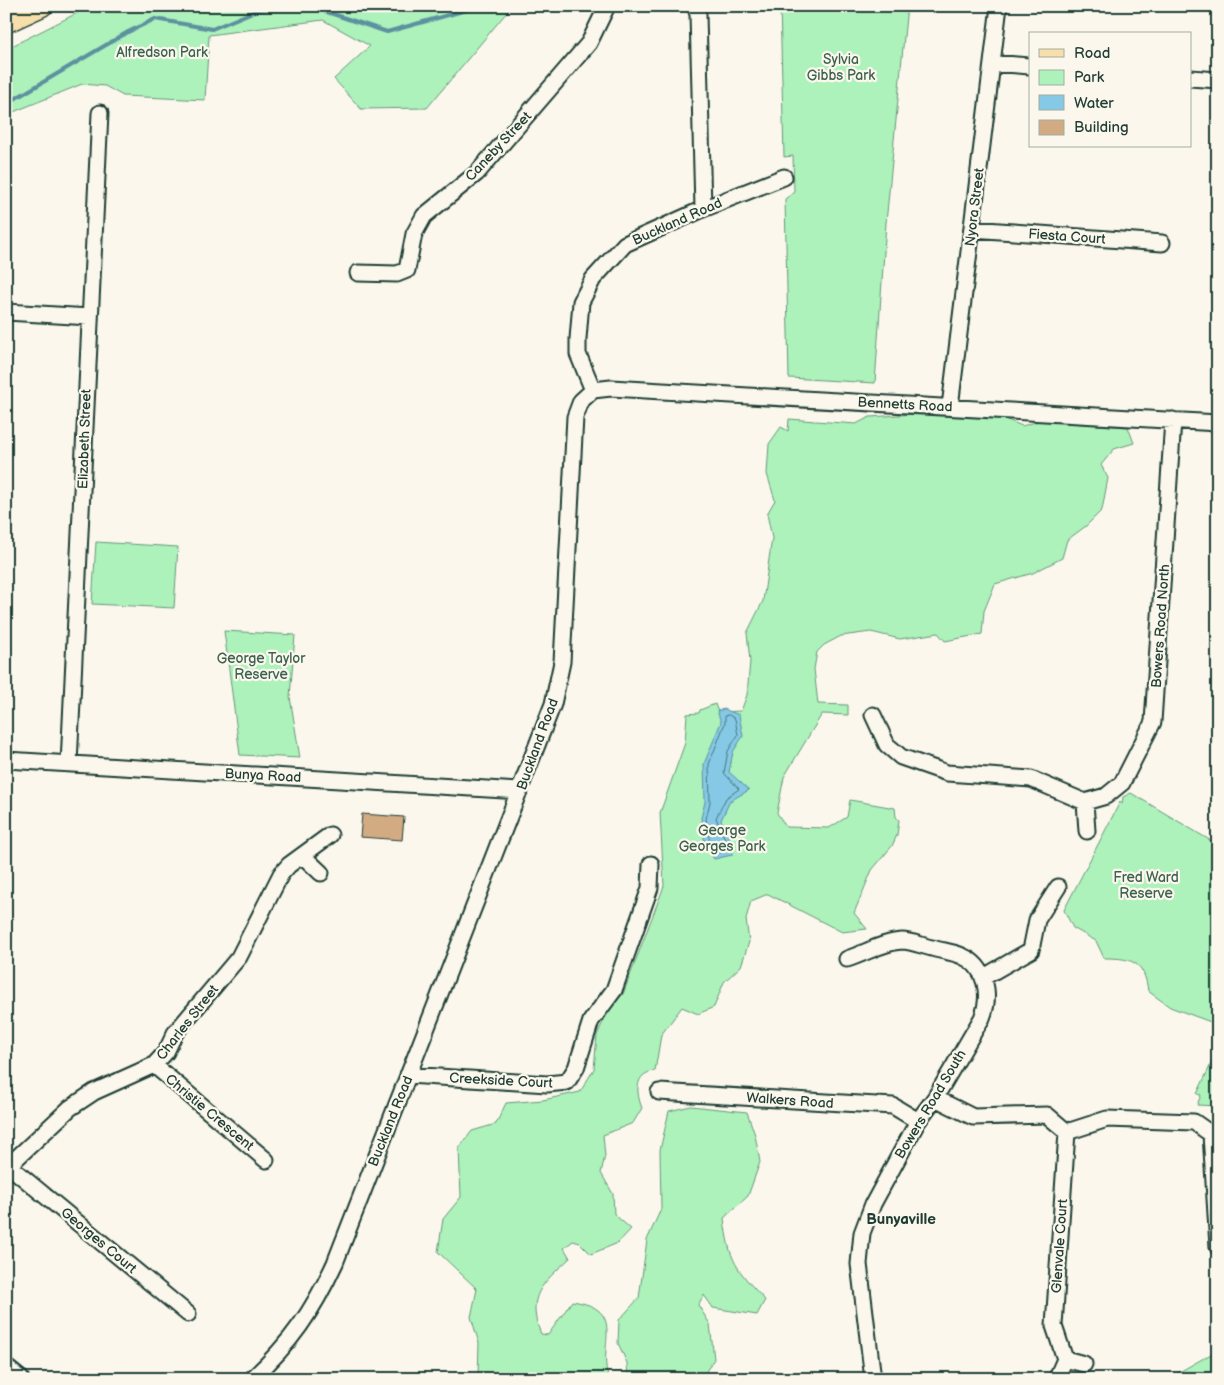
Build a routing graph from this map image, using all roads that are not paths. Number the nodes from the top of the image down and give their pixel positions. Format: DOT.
graph roads {
  1 [pos="42,6"];
  2 [pos="607,6"];
  3 [pos="695,6"];
  4 [pos="999,6"];
  5 [pos="6,23"];
  6 [pos="992,63"];
  7 [pos="1029,66"];
  8 [pos="1192,78"];
  9 [pos="1218,80"];
  10 [pos="100,113"];
  11 [pos="784,177"];
  12 [pos="704,209"];
  13 [pos="972,228"];
  14 [pos="1162,243"];
  15 [pos="358,273"];
  16 [pos="6,312"];
  17 [pos="90,316"];
  18 [pos="592,390"];
  19 [pos="950,407"];
  20 [pos="1173,420"];
  21 [pos="1218,423"];
  22 [pos="873,714"];
  23 [pos="6,760"];
  24 [pos="69,764"];
  25 [pos="520,791"];
  26 [pos="1085,802"];
  27 [pos="1088,831"];
  28 [pos="330,835"];
  29 [pos="303,856"];
  30 [pos="651,864"];
  31 [pos="321,873"];
  32 [pos="1058,887"];
  33 [pos="847,959"];
  34 [pos="984,977"];
  35 [pos="154,1065"];
  36 [pos="408,1075"];
  37 [pos="659,1092"];
  38 [pos="935,1098"];
  39 [pos="918,1121"];
  40 [pos="1067,1132"];
  41 [pos="1215,1132"];
  42 [pos="266,1160"];
  43 [pos="8,1167"];
  44 [pos="1218,1247"];
  45 [pos="188,1314"];
  46 [pos="1065,1359"];
  47 [pos="1084,1364"];
  48 [pos="6,1367"];
  49 [pos="1058,1375"];
  50 [pos="21,1379"];
  51 [pos="252,1379"];
  52 [pos="873,1379"];
  1 -- 5 [label="main road"];
  2 -- 15 [label="street, Caneby Street"];
  3 -- 12 [label="street"];
  4 -- 6 [label="street, Nyora Street"];
  6 -- 7 [label="street"];
  6 -- 13 [label="street, Nyora Street"];
  8 -- 9 [label="street"];
  10 -- 17 [label="street, Elizabeth Street"];
  11 -- 12 [label="street, Buckland Road"];
  12 -- 18 [label="street, Buckland Road"];
  13 -- 14 [label="street, Fiesta Court"];
  13 -- 19 [label="street, Nyora Street"];
  16 -- 17 [label="street"];
  17 -- 24 [label="street, Elizabeth Street"];
  18 -- 19 [label="street, Bennetts Road"];
  18 -- 25 [label="street, Buckland Road"];
  19 -- 20 [label="street, Bennetts Road"];
  20 -- 21 [label="street, Bennetts Road"];
  20 -- 26 [label="street, Bowers Road North"];
  22 -- 26 [label="street"];
  23 -- 24 [label="street, Bunya Road"];
  24 -- 25 [label="street, Bunya Road"];
  25 -- 36 [label="street, Buckland Road"];
  26 -- 27 [label="street"];
  28 -- 29 [label="street, Charles Street"];
  29 -- 31 [label="street"];
  29 -- 35 [label="street, Charles Street"];
  30 -- 36 [label="street, Creekside Court"];
  32 -- 34 [label="street"];
  33 -- 34 [label="street"];
  34 -- 38 [label="street, Bowers Road South"];
  35 -- 42 [label="street, Christie Crescent"];
  35 -- 43 [label="street, Charles Street"];
  36 -- 51 [label="street, Buckland Road"];
  37 -- 39 [label="street, Walkers Road"];
  38 -- 39 [label="street, Bowers Road South"];
  38 -- 40 [label="street"];
  39 -- 52 [label="street, Bowers Road South"];
  40 -- 41 [label="street"];
  40 -- 46 [label="street, Glenvale Court"];
  41 -- 44 [label="street"];
  43 -- 45 [label="street, Georges Court"];
  46 -- 47 [label="street"];
  46 -- 49 [label="street"];
  48 -- 50 [label="street"];
}
